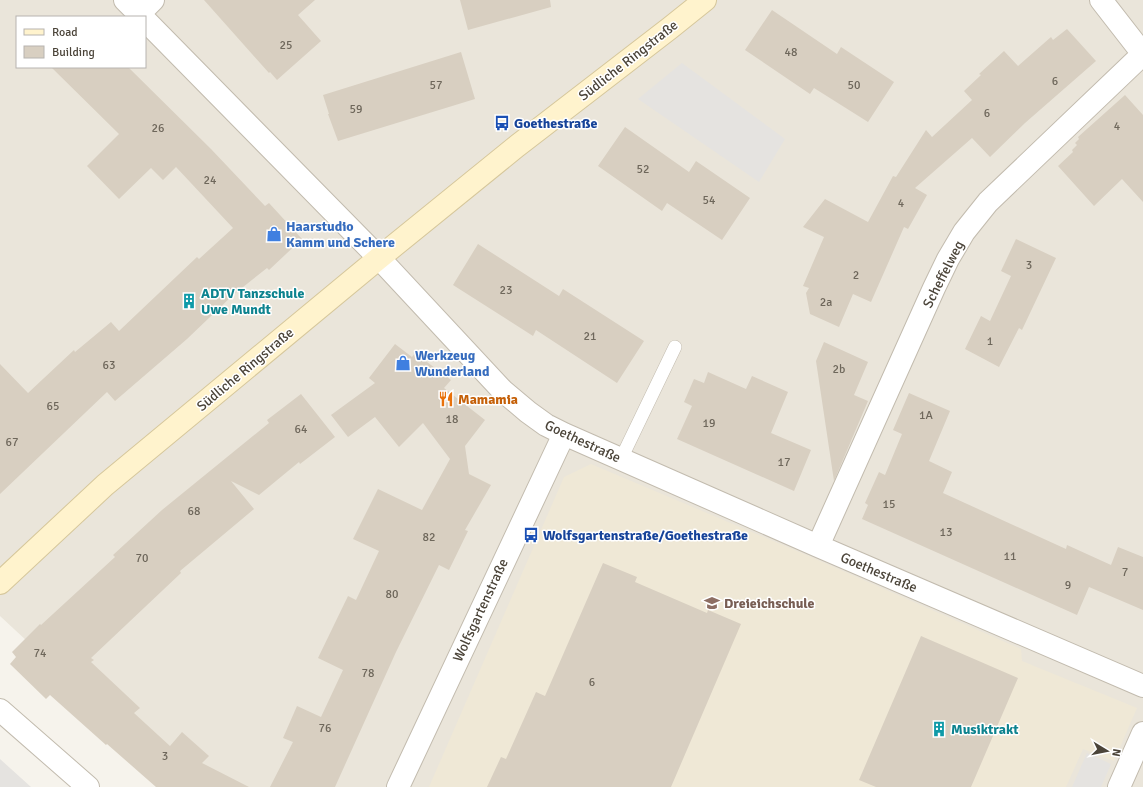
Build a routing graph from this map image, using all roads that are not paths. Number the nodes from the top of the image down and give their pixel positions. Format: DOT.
graph roads {
  1 [pos="705,0"];
  2 [pos="1101,0"];
  3 [pos="141,10"];
  4 [pos="1143,54"];
  5 [pos="379,258"];
  6 [pos="675,347"];
  7 [pos="564,434"];
  8 [pos="621,459"];
  9 [pos="818,546"];
  10 [pos="0,583"];
  11 [pos="1143,686"];
  12 [pos="0,710"];
  13 [pos="1143,733"];
  14 [pos="88,787"];
  15 [pos="398,787"];
  16 [pos="1119,787"];
  1 -- 5 [label="main road, Südliche Ringstraße"];
  2 -- 4 [label="street"];
  3 -- 5 [label="street, Goethestraße"];
  4 -- 9 [label="street, Scheffelweg"];
  5 -- 7 [label="street, Goethestraße"];
  5 -- 10 [label="main road, Südliche Ringstraße"];
  6 -- 8 [label="lane"];
  7 -- 8 [label="street, Goethestraße"];
  7 -- 15 [label="street, Wolfsgartenstraße"];
  8 -- 9 [label="street, Goethestraße"];
  9 -- 11 [label="street, Goethestraße"];
  12 -- 14 [label="street"];
  13 -- 16 [label="street"];
}
